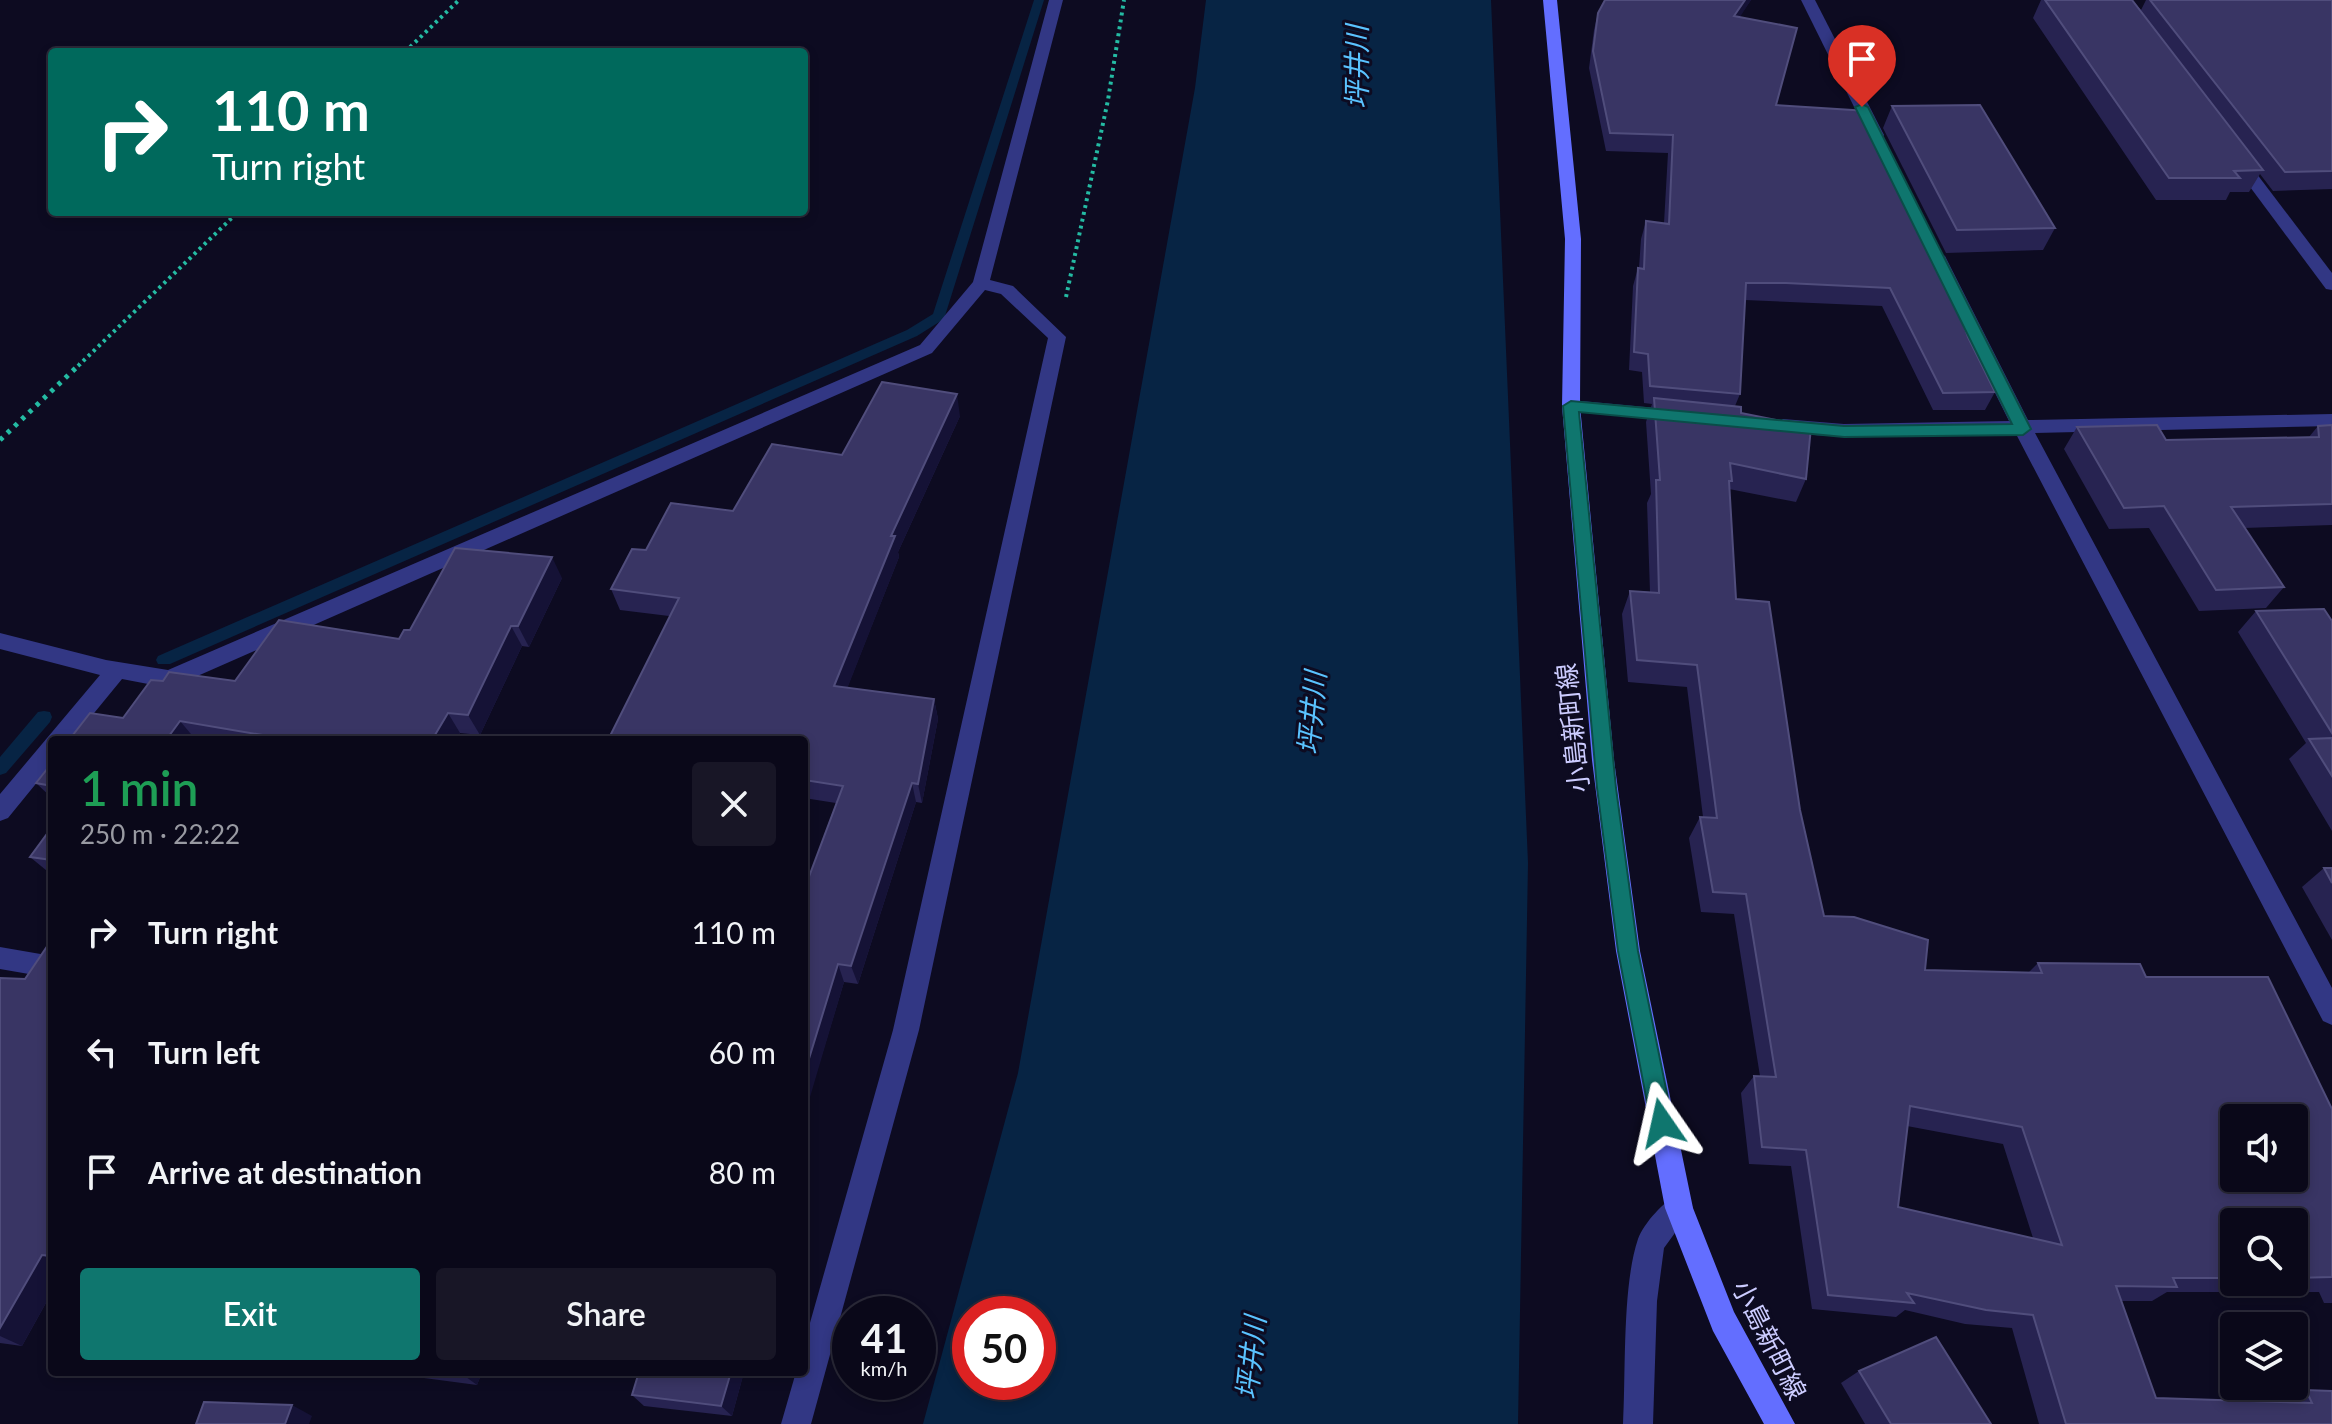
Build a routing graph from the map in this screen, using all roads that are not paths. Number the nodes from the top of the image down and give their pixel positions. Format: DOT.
graph roads {
  1 [pos="1056,0"];
  2 [pos="1550,0"];
  3 [pos="1808,0"];
  4 [pos="2229,148"];
  5 [pos="1884,152"];
  6 [pos="1926,235"];
  7 [pos="981,283"];
  8 [pos="2332,285"];
  9 [pos="1571,406"];
  10 [pos="1693,417"];
  11 [pos="2332,420"];
  12 [pos="1769,423"];
  13 [pos="2023,429"];
  14 [pos="0,641"];
  15 [pos="118,669"];
  16 [pos="62,736"];
  17 [pos="48,753"];
  18 [pos="0,811"];
  19 [pos="0,958"];
  20 [pos="48,966"];
  21 [pos="2332,1013"];
  22 [pos="1679,1208"];
  23 [pos="796,1424"];
  24 [pos="1638,1424"];
  25 [pos="1780,1424"];
  1 -- 7 [label="street"];
  2 -- 9 [label="main road, 小島新町線"];
  3 -- 5 [label="street"];
  4 -- 8 [label="street"];
  6 -- 13 [label="street"];
  7 -- 15 [label="street"];
  7 -- 23 [label="street"];
  9 -- 10 [label="street"];
  9 -- 22 [label="main road, 小島新町線"];
  11 -- 13 [label="street"];
  12 -- 13 [label="street"];
  13 -- 21 [label="street"];
  14 -- 15 [label="street"];
  15 -- 16 [label="street"];
  17 -- 18 [label="street"];
  19 -- 20 [label="street"];
  22 -- 24 [label="street"];
  22 -- 25 [label="main road, 小島新町線"];
}
